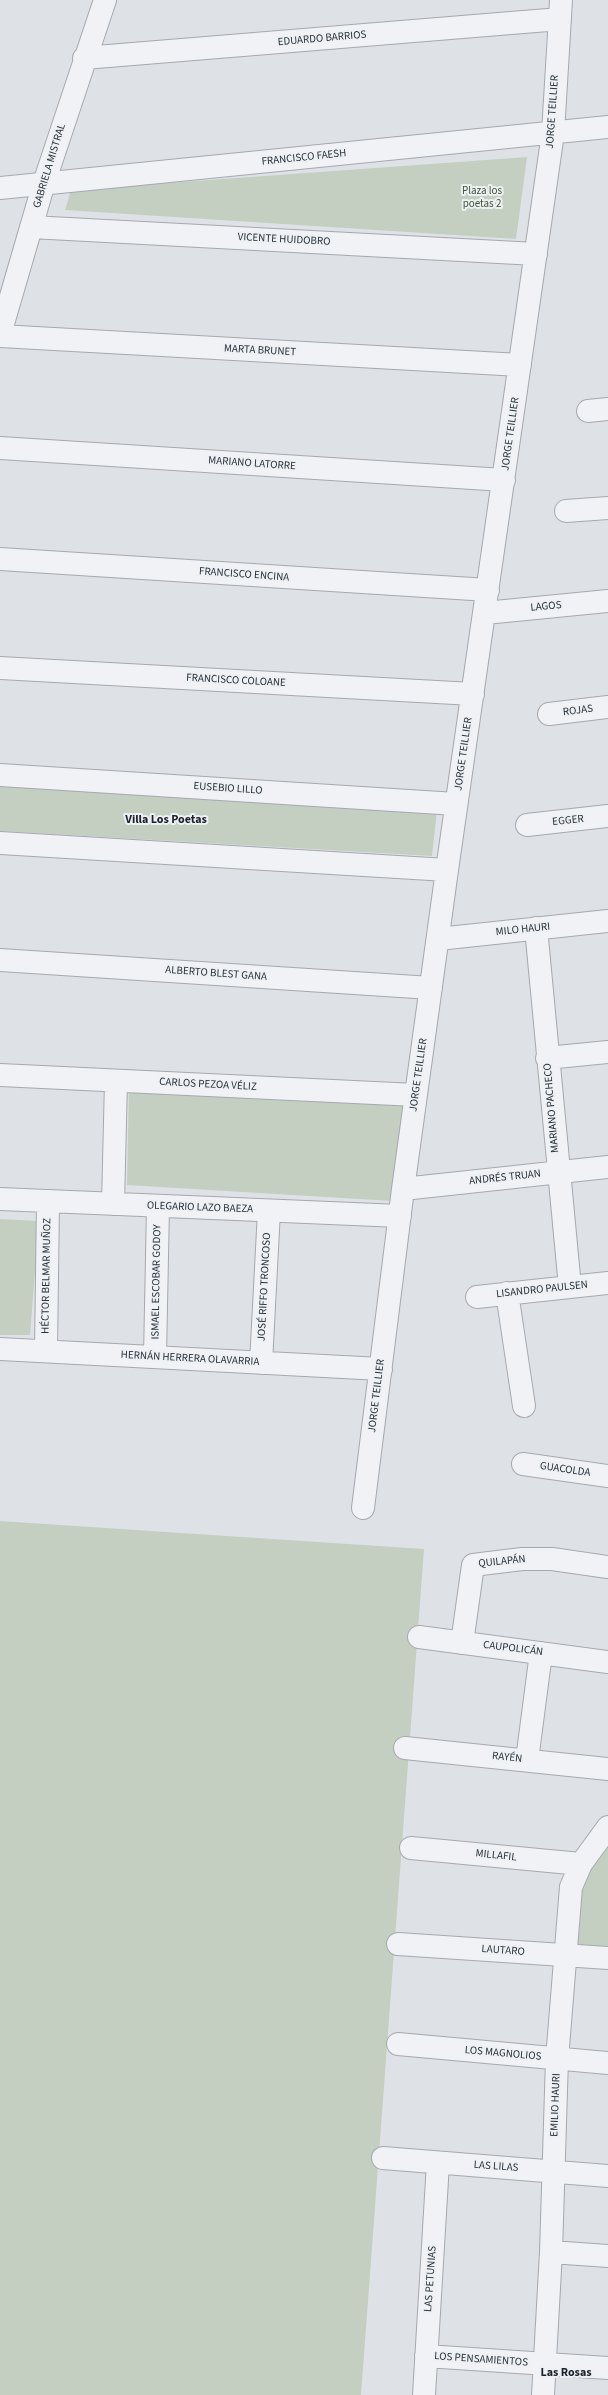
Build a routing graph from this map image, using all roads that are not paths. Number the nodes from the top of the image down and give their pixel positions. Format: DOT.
graph roads {
  1 [pos="105,0"];
  2 [pos="560,10"];
  3 [pos="84,58"];
  4 [pos="608,127"];
  5 [pos="553,133"];
  6 [pos="44,183"];
  7 [pos="0,188"];
  8 [pos="31,227"];
  9 [pos="536,254"];
  10 [pos="0,335"];
  11 [pos="520,365"];
  12 [pos="0,448"];
  13 [pos="504,480"];
  14 [pos="608,508"];
  15 [pos="566,511"];
  16 [pos="0,559"];
  17 [pos="488,590"];
  18 [pos="608,602"];
  19 [pos="485,613"];
  20 [pos="0,668"];
  21 [pos="473,694"];
  22 [pos="608,707"];
  23 [pos="549,714"];
  24 [pos="0,775"];
  25 [pos="456,804"];
  26 [pos="608,816"];
  27 [pos="527,825"];
  28 [pos="0,843"];
  29 [pos="447,870"];
  30 [pos="608,921"];
  31 [pos="536,928"];
  32 [pos="438,939"];
  33 [pos="0,960"];
  34 [pos="431,988"];
  35 [pos="608,1052"];
  36 [pos="547,1058"];
  37 [pos="0,1075"];
  38 [pos="116,1081"];
  39 [pos="416,1096"];
  40 [pos="608,1167"];
  41 [pos="558,1173"];
  42 [pos="403,1189"];
  43 [pos="0,1199"];
  44 [pos="48,1201"];
  45 [pos="113,1204"];
  46 [pos="158,1206"];
  47 [pos="269,1211"];
  48 [pos="400,1216"];
  49 [pos="608,1283"];
  50 [pos="570,1287"];
  51 [pos="507,1293"];
  52 [pos="477,1298"];
  53 [pos="0,1348"];
  54 [pos="46,1351"];
  55 [pos="155,1357"];
  56 [pos="261,1363"];
  57 [pos="380,1369"];
  58 [pos="524,1406"];
  59 [pos="523,1464"];
  60 [pos="608,1476"];
  61 [pos="363,1508"];
  62 [pos="608,1567"];
  63 [pos="419,1637"];
  64 [pos="462,1643"];
  65 [pos="541,1653"];
  66 [pos="608,1662"];
  67 [pos="405,1748"];
  68 [pos="527,1760"];
  69 [pos="608,1768"];
  70 [pos="608,1826"];
  71 [pos="412,1848"];
  72 [pos="581,1864"];
  73 [pos="398,1944"];
  74 [pos="565,1956"];
  75 [pos="608,1958"];
  76 [pos="398,2044"];
  77 [pos="557,2059"];
  78 [pos="608,2063"];
  79 [pos="384,2158"];
  80 [pos="438,2163"];
  81 [pos="554,2171"];
  82 [pos="608,2176"];
  83 [pos="551,2252"];
  84 [pos="608,2256"];
  85 [pos="426,2356"];
  86 [pos="545,2364"];
  87 [pos="608,2368"];
  88 [pos="424,2395"];
  89 [pos="543,2395"];
  1 -- 3 [label="street, GABRIELA MISTRAL"];
  2 -- 3 [label="street, EDUARDO BARRIOS"];
  2 -- 5 [label="street, JORGE TEILLIER"];
  3 -- 6 [label="street, GABRIELA MISTRAL"];
  4 -- 5 [label="street, FRANCISCO FAESH"];
  5 -- 6 [label="street, FRANCISCO FAESH"];
  5 -- 9 [label="street, JORGE TEILLIER"];
  6 -- 7 [label="street, FRANCISCO FAESH"];
  6 -- 8 [label="street, GABRIELA MISTRAL"];
  8 -- 9 [label="street, VICENTE HUIDOBRO"];
  8 -- 10 [label="street, GABRIELA MISTRAL"];
  9 -- 11 [label="street, JORGE TEILLIER"];
  10 -- 11 [label="street, MARTA BRUNET"];
  11 -- 13 [label="street, JORGE TEILLIER"];
  12 -- 13 [label="street, MARIANO LATORRE"];
  13 -- 17 [label="street, JORGE TEILLIER"];
  14 -- 15 [label="street"];
  16 -- 17 [label="street, FRANCISCO ENCINA"];
  17 -- 19 [label="street, JORGE TEILLIER"];
  18 -- 19 [label="street, LAGOS"];
  19 -- 21 [label="street, JORGE TEILLIER"];
  20 -- 21 [label="street, FRANCISCO COLOANE"];
  21 -- 25 [label="street, JORGE TEILLIER"];
  22 -- 23 [label="street, ROJAS"];
  24 -- 25 [label="street, EUSEBIO LILLO"];
  25 -- 29 [label="street, JORGE TEILLIER"];
  26 -- 27 [label="street, EGGER"];
  28 -- 29 [label="street"];
  29 -- 32 [label="street, JORGE TEILLIER"];
  30 -- 31 [label="street, MILO HAURI"];
  31 -- 32 [label="street, MILO HAURI"];
  31 -- 36 [label="street, MARIANO PACHECO"];
  32 -- 34 [label="street, JORGE TEILLIER"];
  33 -- 34 [label="street, ALBERTO BLEST GANA"];
  34 -- 39 [label="street, JORGE TEILLIER"];
  35 -- 36 [label="street"];
  36 -- 41 [label="street, MARIANO PACHECO"];
  37 -- 38 [label="street, CARLOS PEZOA VÉLIZ"];
  38 -- 39 [label="street, CARLOS PEZOA VÉLIZ"];
  38 -- 45 [label="street"];
  39 -- 42 [label="street, JORGE TEILLIER"];
  40 -- 41 [label="street, ANDRÉS TRUAN"];
  41 -- 42 [label="street, ANDRÉS TRUAN"];
  41 -- 50 [label="street, MARIANO PACHECO"];
  42 -- 48 [label="street, JORGE TEILLIER"];
  43 -- 44 [label="street, OLEGARIO LAZO BAEZA"];
  44 -- 45 [label="street, OLEGARIO LAZO BAEZA"];
  44 -- 54 [label="street, HÉCTOR BELMAR MUÑOZ"];
  45 -- 46 [label="street, OLEGARIO LAZO BAEZA"];
  46 -- 47 [label="street, OLEGARIO LAZO BAEZA"];
  46 -- 55 [label="street, ISMAEL ESCOBAR GODOY"];
  47 -- 48 [label="street, OLEGARIO LAZO BAEZA"];
  47 -- 56 [label="street, JOSÉ RIFFO TRONCOSO"];
  48 -- 57 [label="street, JORGE TEILLIER"];
  49 -- 50 [label="street, LISANDRO PAULSEN"];
  50 -- 51 [label="street, LISANDRO PAULSEN"];
  51 -- 52 [label="street, LISANDRO PAULSEN"];
  51 -- 58 [label="street"];
  53 -- 54 [label="street, HERNÁN HERRERA OLAVARRIA"];
  54 -- 55 [label="street, HERNÁN HERRERA OLAVARRIA"];
  55 -- 56 [label="street, HERNÁN HERRERA OLAVARRIA"];
  56 -- 57 [label="street, HERNÁN HERRERA OLAVARRIA"];
  57 -- 61 [label="street, JORGE TEILLIER"];
  59 -- 60 [label="street, GUACOLDA"];
  62 -- 64 [label="street, QUILAPÁN"];
  63 -- 64 [label="street, CAUPOLICÁN"];
  64 -- 65 [label="street, CAUPOLICÁN"];
  65 -- 66 [label="street, CAUPOLICÁN"];
  65 -- 68 [label="street"];
  67 -- 68 [label="street, RAYÉN"];
  68 -- 69 [label="street, RAYÉN"];
  70 -- 72 [label="street, EMILIO HAURI"];
  71 -- 72 [label="street, MILLAFIL"];
  72 -- 74 [label="street, EMILIO HAURI"];
  73 -- 74 [label="street, LAUTARO"];
  74 -- 75 [label="street, LAUTARO"];
  74 -- 77 [label="street, EMILIO HAURI"];
  76 -- 77 [label="street, LOS MAGNOLIOS"];
  77 -- 78 [label="street, LOS MAGNOLIOS"];
  77 -- 81 [label="street, EMILIO HAURI"];
  79 -- 80 [label="street, LAS LILAS"];
  80 -- 81 [label="street, LAS LILAS"];
  80 -- 85 [label="street, LAS PETUNIAS"];
  81 -- 82 [label="street, LAS LILAS"];
  81 -- 83 [label="street, EMILIO HAURI"];
  83 -- 84 [label="street"];
  83 -- 86 [label="street, EMILIO HAURI"];
  85 -- 86 [label="street, LOS PENSAMIENTOS"];
  85 -- 88 [label="street, LAS PETUNIAS"];
  86 -- 87 [label="street, LOS PENSAMIENTOS"];
  86 -- 89 [label="street, EMILIO HAURI"];
}
